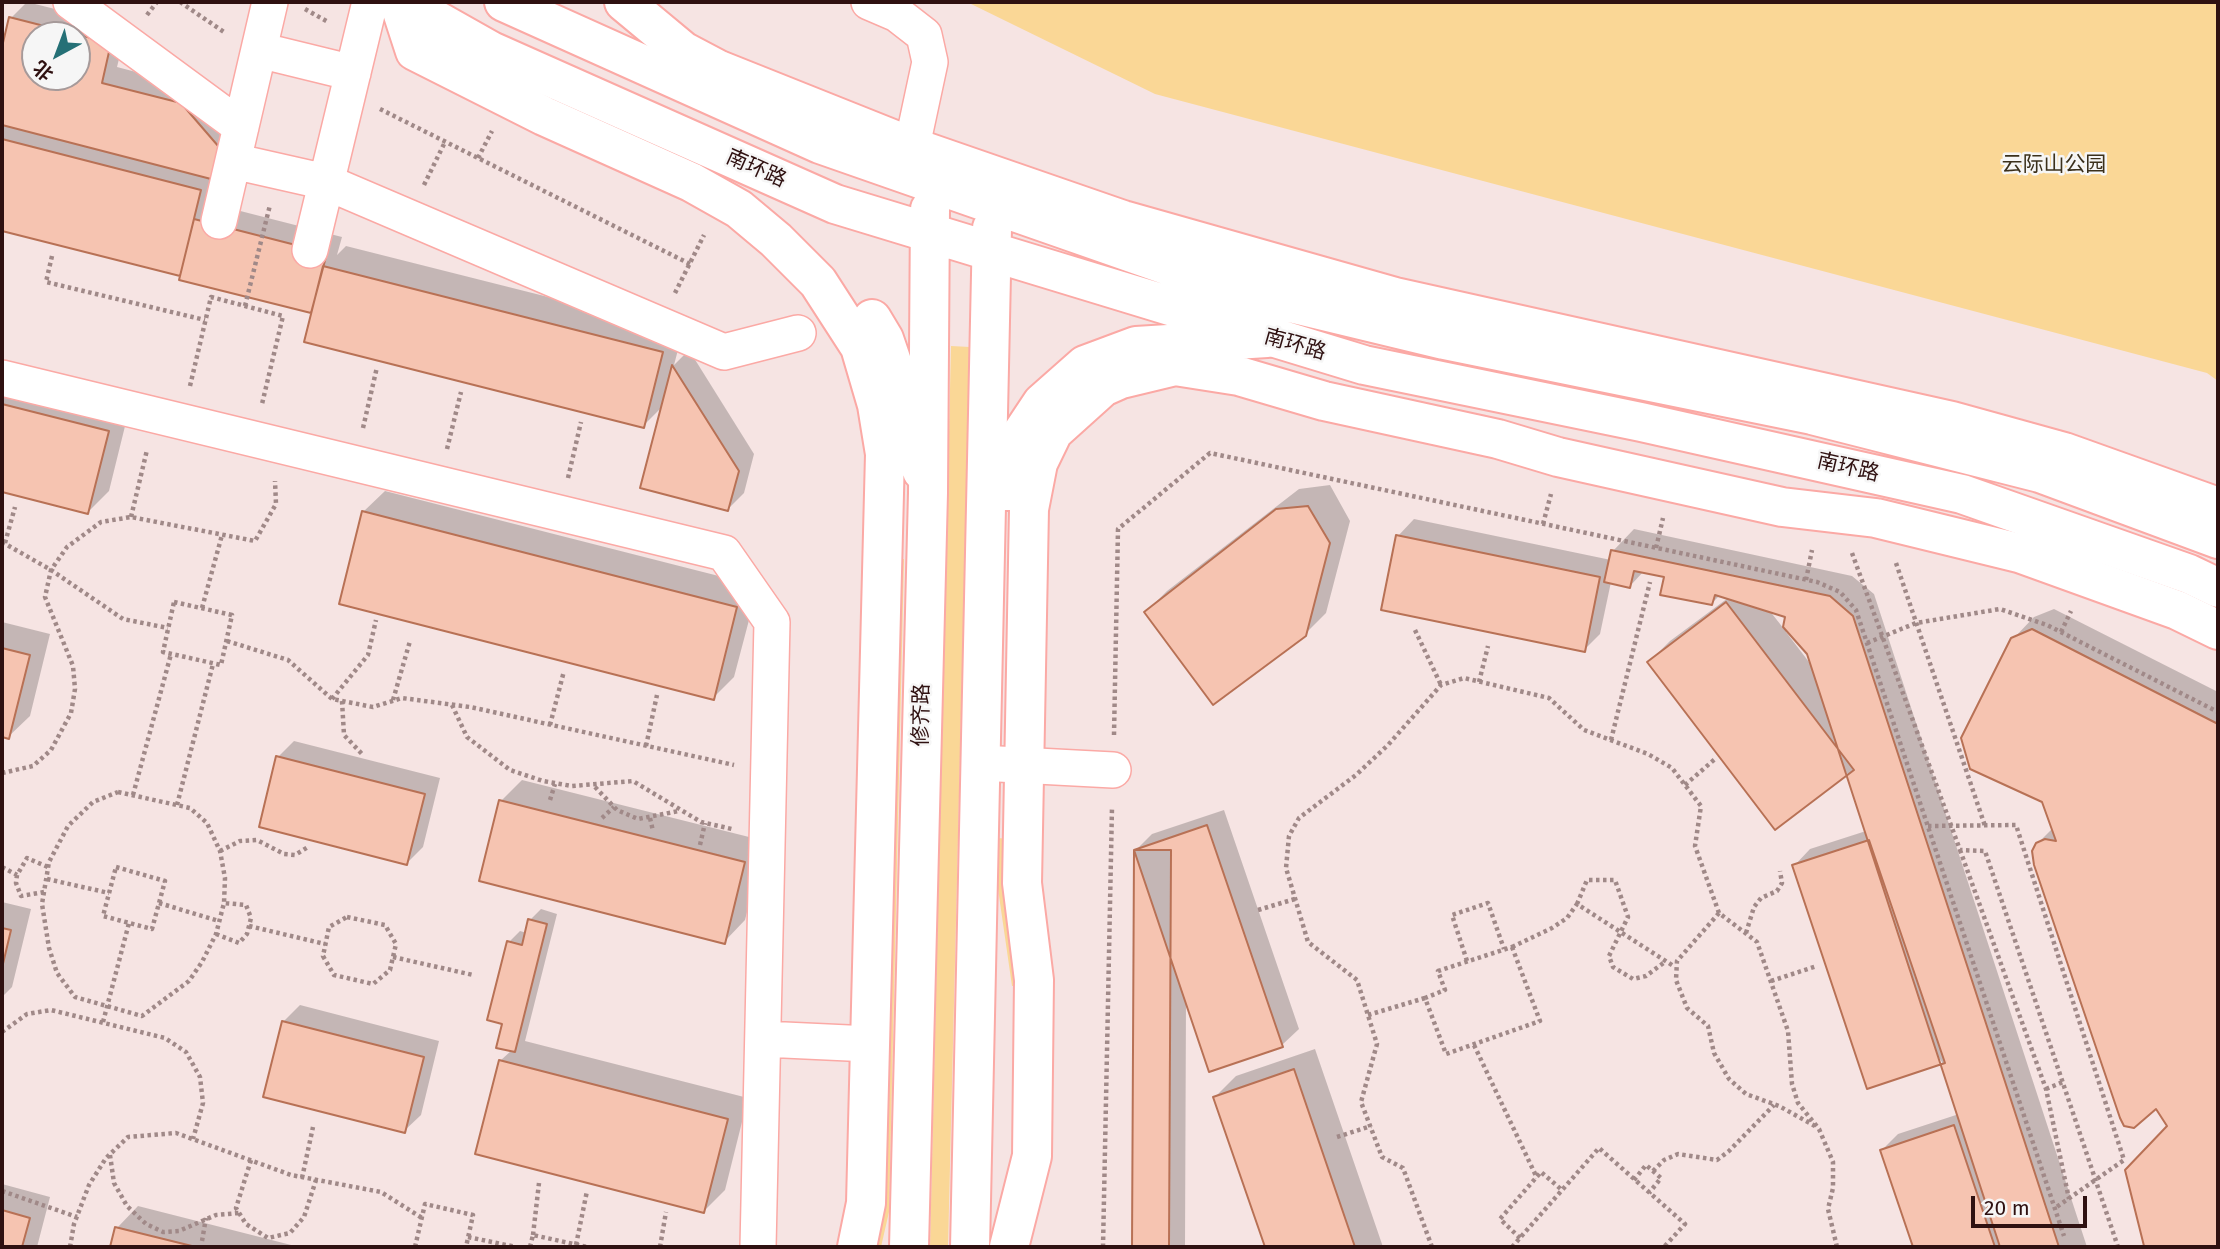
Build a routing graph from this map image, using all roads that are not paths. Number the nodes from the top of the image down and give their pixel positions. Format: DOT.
graph roads {
  1 [pos="71,2"];
  2 [pos="270,2"];
  3 [pos="370,2"];
  4 [pos="504,2"];
  5 [pos="624,2"];
  6 [pos="869,2"];
  7 [pos="408,5"];
  8 [pos="259,50"];
  9 [pos="351,83"];
  10 [pos="241,127"];
  11 [pos="233,160"];
  12 [pos="916,167"];
  13 [pos="327,182"];
  14 [pos="993,204"];
  15 [pos="219,221"];
  16 [pos="930,233"];
  17 [pos="310,250"];
  18 [pos="992,253"];
  19 [pos="797,333"];
  20 [pos="1271,338"];
  21 [pos="2,378"];
  22 [pos="928,493"];
  23 [pos="2218,508"];
  24 [pos="2218,539"];
  25 [pos="985,578"];
  26 [pos="2218,588"];
  27 [pos="2218,630"];
  28 [pos="980,763"];
  29 [pos="1024,765"];
  30 [pos="1113,771"];
  31 [pos="763,1039"];
  32 [pos="870,1044"];
  33 [pos="758,1247"];
  34 [pos="857,1247"];
  35 [pos="909,1247"];
  36 [pos="970,1247"];
  37 [pos="1009,1247"];
  1 -- 10 [label="street"];
  2 -- 8 [label="street"];
  3 -- 9 [label="street"];
  4 -- 12 [label="street, 南环路"];
  5 -- 12 [label="street"];
  6 -- 12 [label="street"];
  7 -- 16 [label="street, 南环路"];
  7 -- 22 [label="street"];
  7 -- 32 [label="street"];
  8 -- 9 [label="street"];
  8 -- 10 [label="street"];
  9 -- 13 [label="street"];
  10 -- 11 [label="street"];
  11 -- 13 [label="street"];
  11 -- 15 [label="street"];
  12 -- 14 [label="street, 南环路"];
  12 -- 16 [label="street, 修齐路"];
  12 -- 23 [label="street"];
  13 -- 17 [label="street"];
  13 -- 19 [label="street"];
  14 -- 18 [label="street"];
  14 -- 24 [label="street, 南环路"];
  16 -- 18 [label="street, 南环路"];
  16 -- 22 [label="street, 修齐路"];
  18 -- 20 [label="street, 南环路"];
  18 -- 25 [label="street"];
  20 -- 25 [label="street"];
  20 -- 26 [label="street, 南环路"];
  21 -- 31 [label="street"];
  22 -- 35 [label="street, 修齐路"];
  25 -- 28 [label="street"];
  27 -- 29 [label="street"];
  28 -- 29 [label="street"];
  28 -- 36 [label="street"];
  29 -- 30 [label="street"];
  29 -- 37 [label="street"];
  31 -- 32 [label="street"];
  31 -- 33 [label="street"];
  32 -- 34 [label="street"];
}
